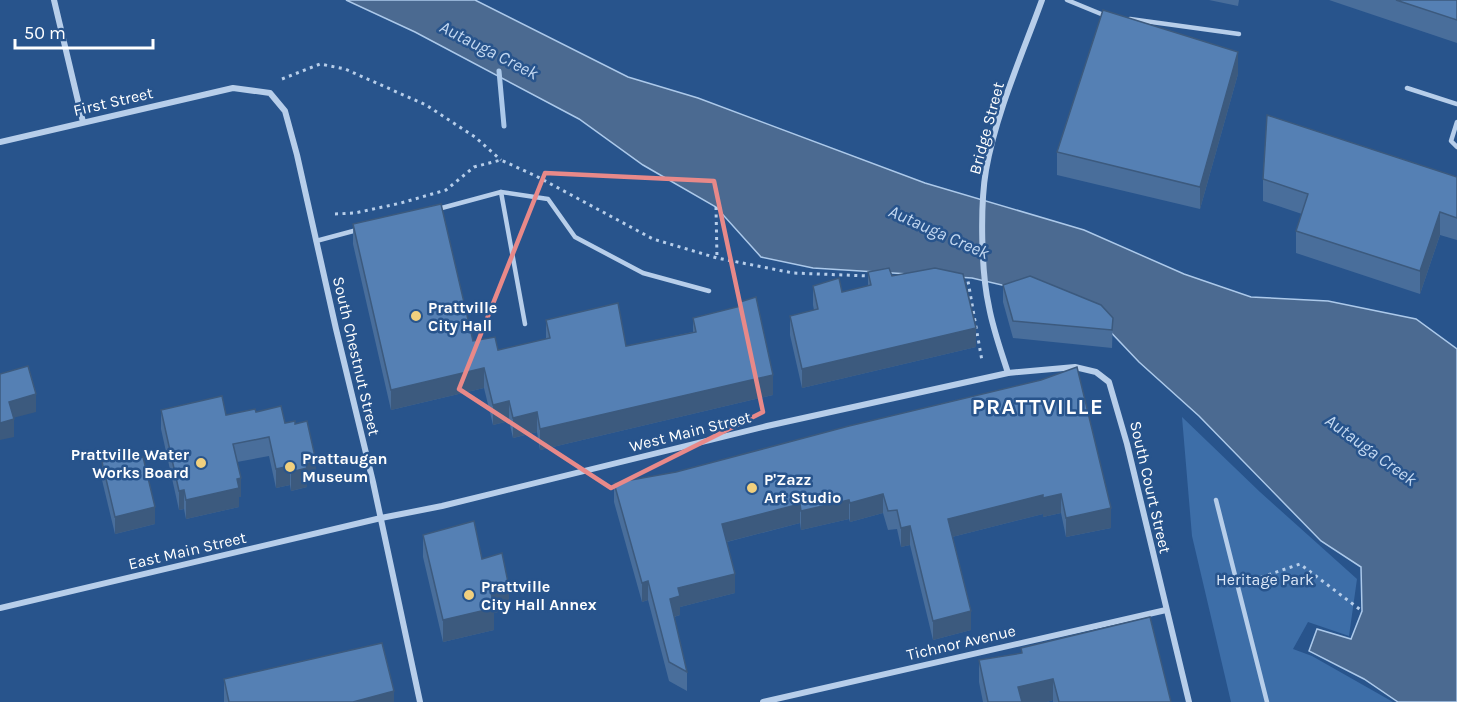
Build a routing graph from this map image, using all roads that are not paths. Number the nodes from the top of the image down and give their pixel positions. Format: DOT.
graph roads {
  1 [pos="54,0"];
  2 [pos="1041,0"];
  3 [pos="1067,0"];
  4 [pos="1114,17"];
  5 [pos="1126,18"];
  6 [pos="1239,34"];
  7 [pos="233,88"];
  8 [pos="1407,88"];
  9 [pos="1457,104"];
  10 [pos="83,122"];
  11 [pos="1457,122"];
  12 [pos="0,142"];
  13 [pos="1457,147"];
  14 [pos="501,192"];
  15 [pos="432,210"];
  16 [pos="362,229"];
  17 [pos="316,241"];
  18 [pos="709,291"];
  19 [pos="525,324"];
  20 [pos="1008,373"];
  21 [pos="1216,500"];
  22 [pos="381,518"];
  23 [pos="0,608"];
  24 [pos="1166,610"];
  25 [pos="420,702"];
  26 [pos="763,702"];
  27 [pos="1189,702"];
  28 [pos="1267,702"];
  1 -- 10 [label="street"];
  2 -- 20 [label="street, Bridge Street"];
  3 -- 4 [label="lane"];
  5 -- 6 [label="lane"];
  7 -- 10 [label="street, First Street"];
  7 -- 17 [label="street, South Chestnut Street"];
  8 -- 9 [label="lane"];
  10 -- 12 [label="street, First Street"];
  11 -- 13 [label="lane"];
  14 -- 15 [label="lane"];
  14 -- 18 [label="lane"];
  14 -- 19 [label="lane"];
  16 -- 17 [label="lane"];
  17 -- 22 [label="street, South Chestnut Street"];
  20 -- 22 [label="street, West Main Street"];
  20 -- 24 [label="street, South Court Street"];
  21 -- 28 [label="lane"];
  22 -- 23 [label="street, East Main Street"];
  22 -- 25 [label="street, South Chestnut Street"];
  24 -- 26 [label="street, Tichnor Avenue"];
  24 -- 27 [label="street, South Court Street"];
}
